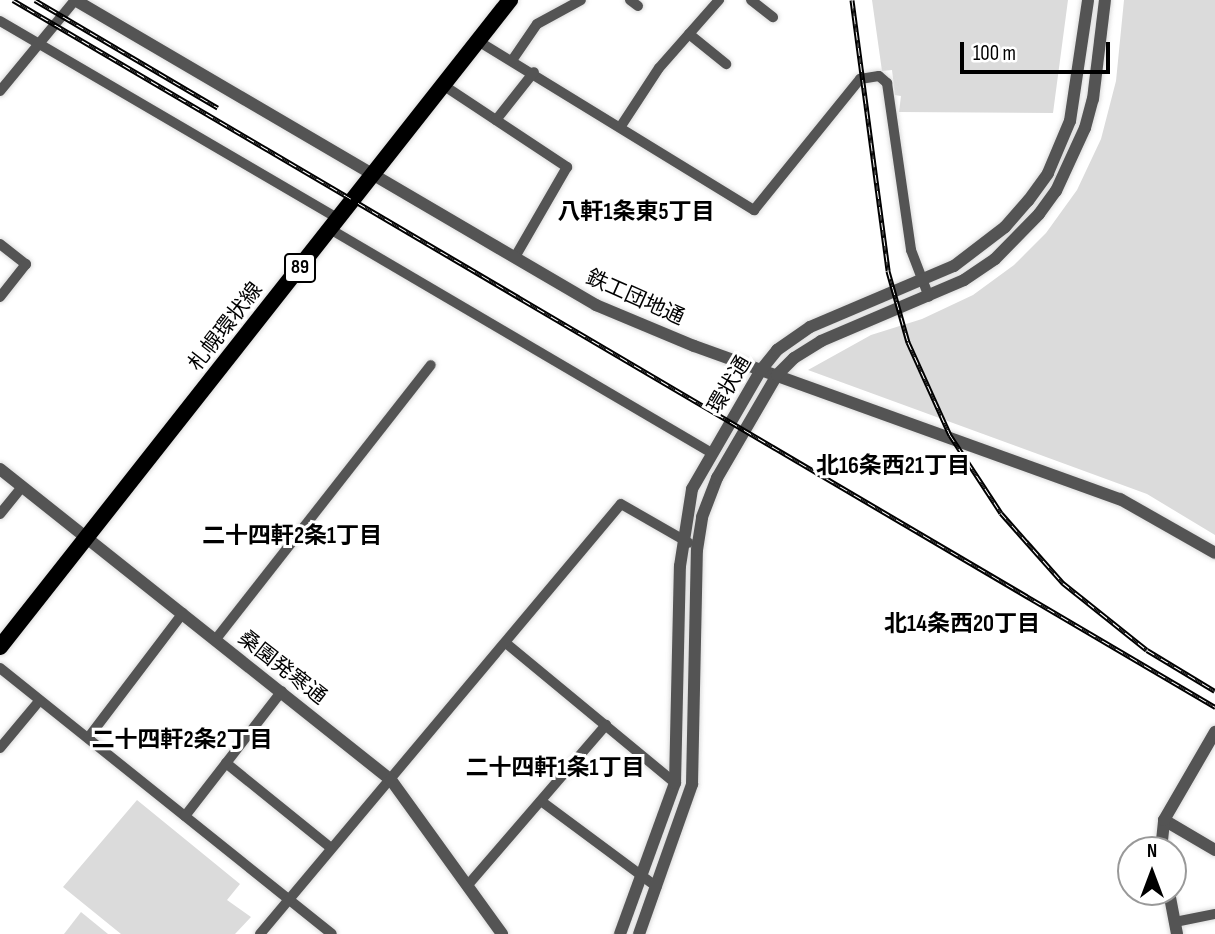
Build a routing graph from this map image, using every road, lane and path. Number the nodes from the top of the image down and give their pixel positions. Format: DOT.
graph roads {
  1 [pos="75,0"];
  2 [pos="510,0"];
  3 [pos="581,0"];
  4 [pos="719,0"];
  5 [pos="751,0"];
  6 [pos="1088,0"];
  7 [pos="1105,0"];
  8 [pos="773,17"];
  9 [pos="0,21"];
  10 [pos="689,34"];
  11 [pos="478,41"];
  12 [pos="40,43"];
  13 [pos="513,59"];
  14 [pos="726,64"];
  15 [pos="534,72"];
  16 [pos="443,85"];
  17 [pos="0,91"];
  18 [pos="496,120"];
  19 [pos="621,126"];
  20 [pos="372,174"];
  21 [pos="335,224"];
  22 [pos="0,244"];
  23 [pos="515,257"];
  24 [pos="922,282"];
  25 [pos="0,296"];
  26 [pos="929,297"];
  27 [pos="431,365"];
  28 [pos="761,370"];
  29 [pos="777,375"];
  30 [pos="712,453"];
  31 [pos="0,469"];
  32 [pos="22,486"];
  33 [pos="0,514"];
  34 [pos="89,537"];
  35 [pos="682,538"];
  36 [pos="697,550"];
  37 [pos="1215,553"];
  38 [pos="183,613"];
  39 [pos="216,639"];
  40 [pos="508,644"];
  41 [pos="0,647"];
  42 [pos="0,668"];
  43 [pos="282,691"];
  44 [pos="40,699"];
  45 [pos="606,724"];
  46 [pos="1215,732"];
  47 [pos="88,738"];
  48 [pos="0,748"];
  49 [pos="226,764"];
  50 [pos="390,780"];
  51 [pos="675,783"];
  52 [pos="541,801"];
  53 [pos="185,816"];
  54 [pos="1164,820"];
  55 [pos="1162,836"];
  56 [pos="331,848"];
  57 [pos="1215,850"];
  58 [pos="640,877"];
  59 [pos="467,886"];
  60 [pos="657,887"];
  61 [pos="289,900"];
  62 [pos="1172,906"];
  63 [pos="1215,914"];
  64 [pos="1176,928"];
  65 [pos="260,934"];
  66 [pos="332,934"];
  67 [pos="502,934"];
  68 [pos="620,934"];
  69 [pos="639,934"];
  1 -- 12 [label="street"];
  1 -- 20 [label="street, 鉄工団地通"];
  2 -- 11 [label="main road, 札幌環状線 / 89"];
  3 -- 13 [label="street"];
  4 -- 10 [label="street"];
  5 -- 8 [label="street"];
  6 -- 24 [label="street, 環状通"];
  7 -- 26 [label="street, 環状通"];
  9 -- 12 [label="street"];
  10 -- 14 [label="street"];
  10 -- 19 [label="street"];
  11 -- 13 [label="street"];
  11 -- 16 [label="main road, 札幌環状線 / 89"];
  12 -- 17 [label="street"];
  12 -- 21 [label="street"];
  13 -- 15 [label="street"];
  15 -- 18 [label="street"];
  15 -- 19 [label="street"];
  16 -- 18 [label="street"];
  16 -- 20 [label="main road, 札幌環状線 / 89"];
  18 -- 23 [label="street"];
  19 -- 24 [label="street"];
  20 -- 21 [label="main road, 札幌環状線 / 89"];
  20 -- 23 [label="street, 鉄工団地通"];
  21 -- 30 [label="street"];
  21 -- 34 [label="main road, 札幌環状線 / 89"];
  22 -- 25 [label="street"];
  23 -- 28 [label="street, 鉄工団地通"];
  24 -- 26 [label="street"];
  24 -- 28 [label="street, 環状通"];
  26 -- 29 [label="street, 環状通"];
  27 -- 39 [label="street"];
  28 -- 29 [label="street, 鉄工団地通"];
  28 -- 30 [label="street, 環状通"];
  29 -- 36 [label="street, 環状通"];
  29 -- 37 [label="street, 鉄工団地通"];
  30 -- 35 [label="street, 環状通"];
  31 -- 32 [label="street, 桑園発寒通"];
  32 -- 33 [label="street"];
  32 -- 34 [label="street, 桑園発寒通"];
  34 -- 38 [label="street, 桑園発寒通"];
  34 -- 41 [label="main road, 札幌環状線 / 89"];
  35 -- 36 [label="street"];
  35 -- 40 [label="street"];
  35 -- 51 [label="street, 環状通"];
  36 -- 60 [label="street, 環状通"];
  38 -- 39 [label="street, 桑園発寒通"];
  38 -- 47 [label="street"];
  39 -- 43 [label="street, 桑園発寒通"];
  40 -- 45 [label="street"];
  40 -- 50 [label="street"];
  42 -- 44 [label="street"];
  43 -- 49 [label="street"];
  43 -- 50 [label="street, 桑園発寒通"];
  44 -- 47 [label="street"];
  44 -- 48 [label="street"];
  45 -- 51 [label="street"];
  45 -- 52 [label="street"];
  46 -- 54 [label="street"];
  47 -- 53 [label="street"];
  49 -- 53 [label="street"];
  49 -- 56 [label="street"];
  50 -- 56 [label="street"];
  50 -- 59 [label="street, 桑園発寒通"];
  51 -- 58 [label="street, 環状通"];
  52 -- 58 [label="street"];
  52 -- 59 [label="street"];
  53 -- 61 [label="street"];
  54 -- 55 [label="street"];
  54 -- 57 [label="street"];
  56 -- 61 [label="street"];
  58 -- 60 [label="street"];
  58 -- 68 [label="street, 環状通"];
  59 -- 67 [label="street, 桑園発寒通"];
  60 -- 69 [label="street, 環状通"];
  61 -- 65 [label="street"];
  61 -- 66 [label="street"];
  62 -- 64 [label="street"];
  63 -- 64 [label="street"];
}
